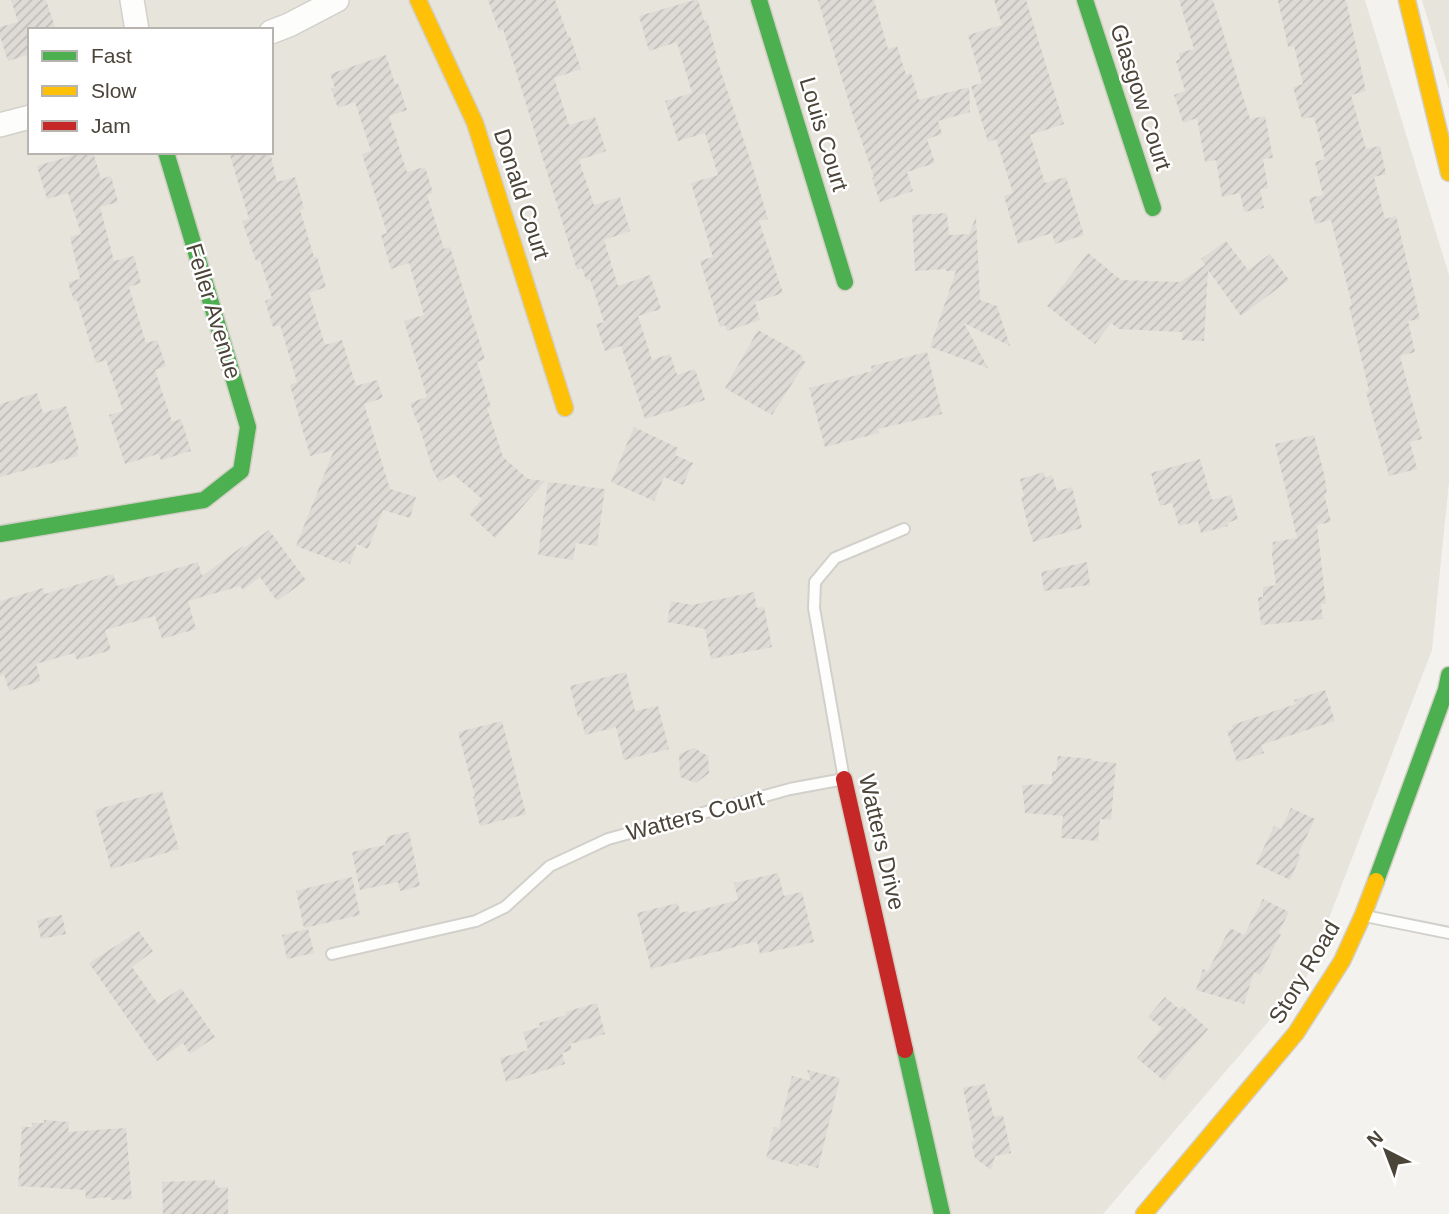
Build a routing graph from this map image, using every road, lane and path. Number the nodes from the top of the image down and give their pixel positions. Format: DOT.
graph roads {
  1 [pos="132,0"];
  2 [pos="337,0"];
  3 [pos="418,0"];
  4 [pos="759,0"];
  5 [pos="1085,0"];
  6 [pos="1407,0"];
  7 [pos="137,28"];
  8 [pos="273,31"];
  9 [pos="28,118"];
  10 [pos="0,125"];
  11 [pos="167,154"];
  12 [pos="1449,173"];
  13 [pos="1153,208"];
  14 [pos="845,282"];
  15 [pos="565,408"];
  16 [pos="904,529"];
  17 [pos="0,534"];
  18 [pos="1449,675"];
  19 [pos="844,779"];
  20 [pos="1363,915"];
  21 [pos="1449,933"];
  22 [pos="332,954"];
  23 [pos="942,1214"];
  24 [pos="1144,1214"];
  1 -- 7 [label="street"];
  2 -- 8 [label="street"];
  3 -- 15 [label="street, Donald Court"];
  4 -- 14 [label="street, Louis Court"];
  5 -- 13 [label="street, Glasgow Court"];
  6 -- 12 [label="street"];
  9 -- 10 [label="street"];
  11 -- 17 [label="street, Feller Avenue"];
  16 -- 19 [label="lane, Watters Drive"];
  18 -- 20 [label="street, Story Road"];
  19 -- 22 [label="lane, Watters Court"];
  19 -- 23 [label="street, Watters Drive"];
  20 -- 21 [label="lane"];
  20 -- 24 [label="street, Story Road"];
}
